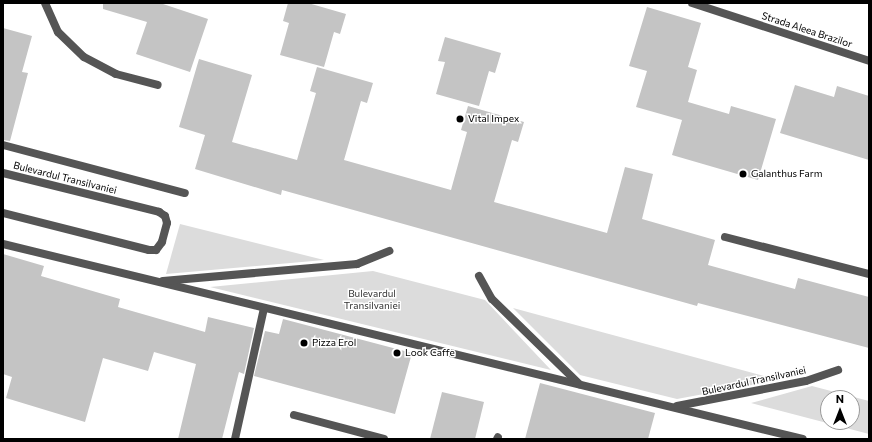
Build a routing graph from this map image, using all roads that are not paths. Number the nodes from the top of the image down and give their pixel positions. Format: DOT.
graph roads {
  1 [pos="45,3"];
  2 [pos="692,3"];
  3 [pos="869,61"];
  4 [pos="158,85"];
  5 [pos="3,145"];
  6 [pos="3,173"];
  7 [pos="185,193"];
  8 [pos="3,213"];
  9 [pos="725,237"];
  10 [pos="3,244"];
  11 [pos="389,251"];
  12 [pos="869,274"];
  13 [pos="479,276"];
  14 [pos="157,282"];
  15 [pos="264,308"];
  16 [pos="838,370"];
  17 [pos="580,384"];
  18 [pos="673,407"];
  19 [pos="294,415"];
  20 [pos="235,439"];
  21 [pos="384,439"];
  22 [pos="803,439"];
  1 -- 4 [label="street"];
  2 -- 3 [label="street, Strada Aleea Brazilor"];
  5 -- 7 [label="street, Bulevardul Transilvaniei"];
  6 -- 8 [label="street, Bulevardul Transilvaniei"];
  9 -- 12 [label="street"];
  10 -- 14 [label="street, Bulevardul Transilvaniei"];
  11 -- 14 [label="street, Bulevardul Transilvaniei"];
  13 -- 17 [label="street"];
  14 -- 15 [label="street, Bulevardul Transilvaniei"];
  15 -- 17 [label="street, Bulevardul Transilvaniei"];
  15 -- 20 [label="street"];
  16 -- 18 [label="street, Bulevardul Transilvaniei"];
  17 -- 18 [label="street, Bulevardul Transilvaniei"];
  18 -- 22 [label="street, Bulevardul Transilvaniei"];
  19 -- 21 [label="street"];
}
